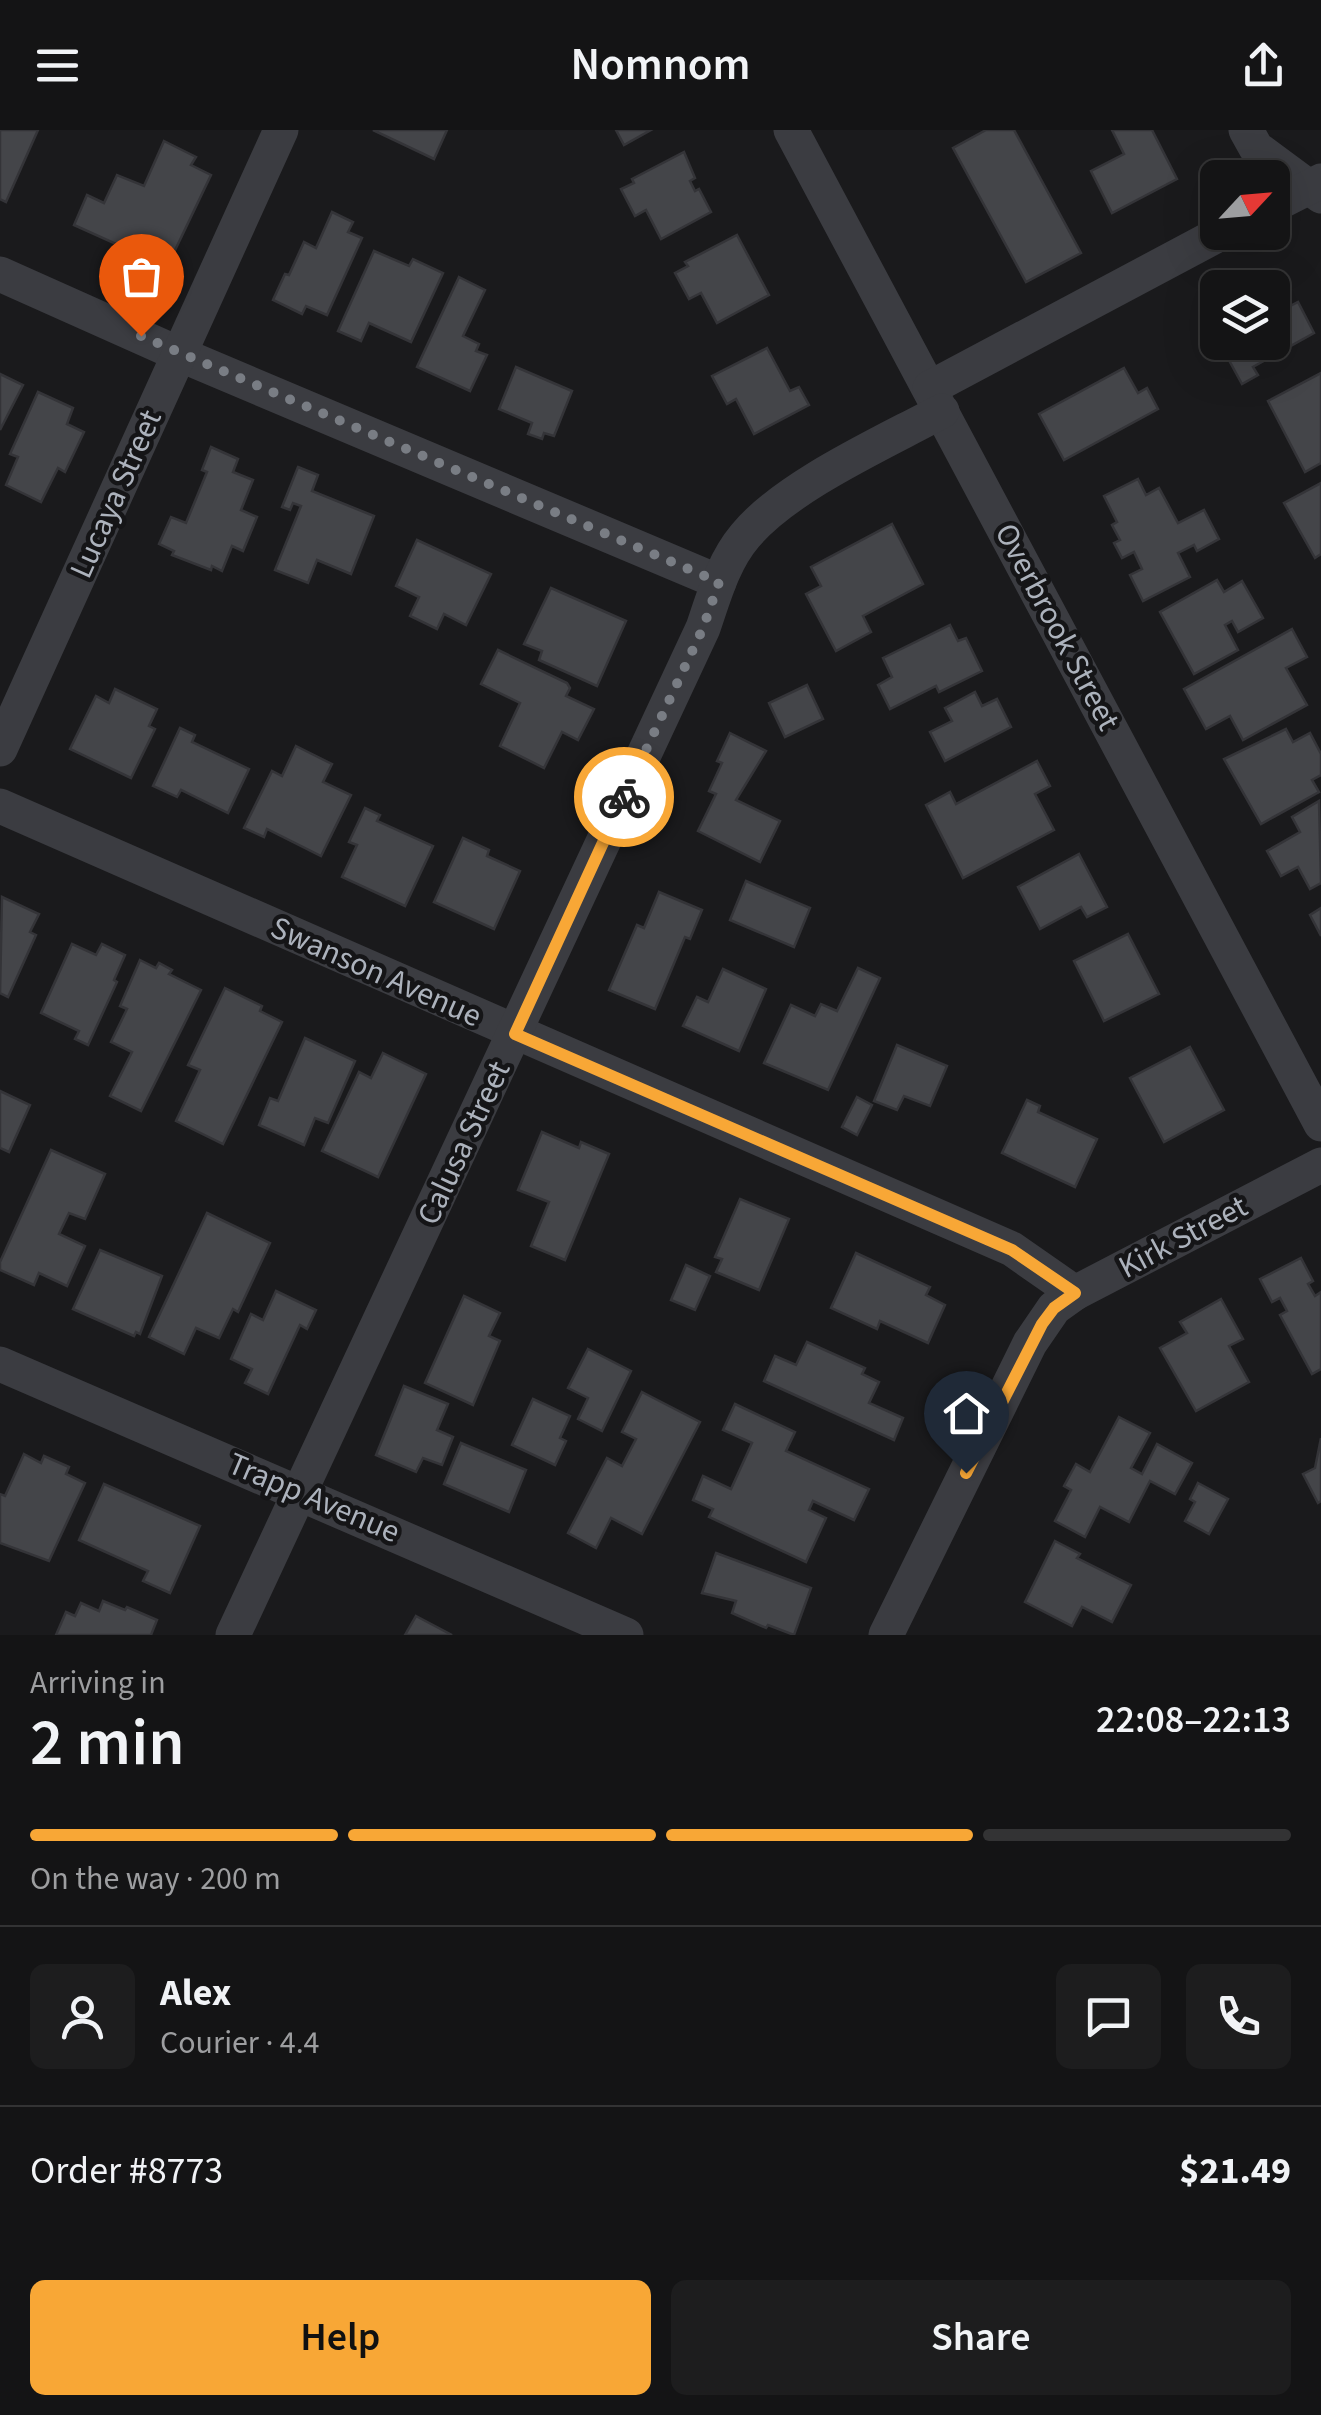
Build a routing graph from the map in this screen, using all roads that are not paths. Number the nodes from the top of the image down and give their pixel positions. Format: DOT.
graph roads {
  1 [pos="281,130"];
  2 [pos="792,130"];
  3 [pos="1246,130"];
  4 [pos="1317,188"];
  5 [pos="1290,199"];
  6 [pos="1200,245"];
  7 [pos="0,274"];
  8 [pos="179,354"];
  9 [pos="936,399"];
  10 [pos="719,582"];
  11 [pos="0,749"];
  12 [pos="0,806"];
  13 [pos="515,1034"];
  14 [pos="1321,1124"];
  15 [pos="1321,1165"];
  16 [pos="1075,1293"];
  17 [pos="0,1364"];
  18 [pos="299,1492"];
  19 [pos="233,1635"];
  20 [pos="626,1635"];
  21 [pos="886,1635"];
  1 -- 8 [label="street, Lucaya Street"];
  2 -- 9 [label="street, Overbrook Street"];
  3 -- 4 [label="street"];
  4 -- 5 [label="street"];
  6 -- 9 [label="street, Calusa Street"];
  7 -- 8 [label="street"];
  8 -- 10 [label="street"];
  8 -- 11 [label="street, Lucaya Street"];
  9 -- 10 [label="street, Calusa Street"];
  9 -- 14 [label="street, Overbrook Street"];
  10 -- 13 [label="street, Calusa Street"];
  12 -- 13 [label="street, Swanson Avenue"];
  13 -- 16 [label="street, Swanson Avenue"];
  13 -- 18 [label="street, Calusa Street"];
  15 -- 16 [label="street, Kirk Street"];
  16 -- 21 [label="street, Kirk Street"];
  17 -- 18 [label="street, Trapp Avenue"];
  18 -- 19 [label="street, Calusa Street"];
  18 -- 20 [label="street, Trapp Avenue"];
}
